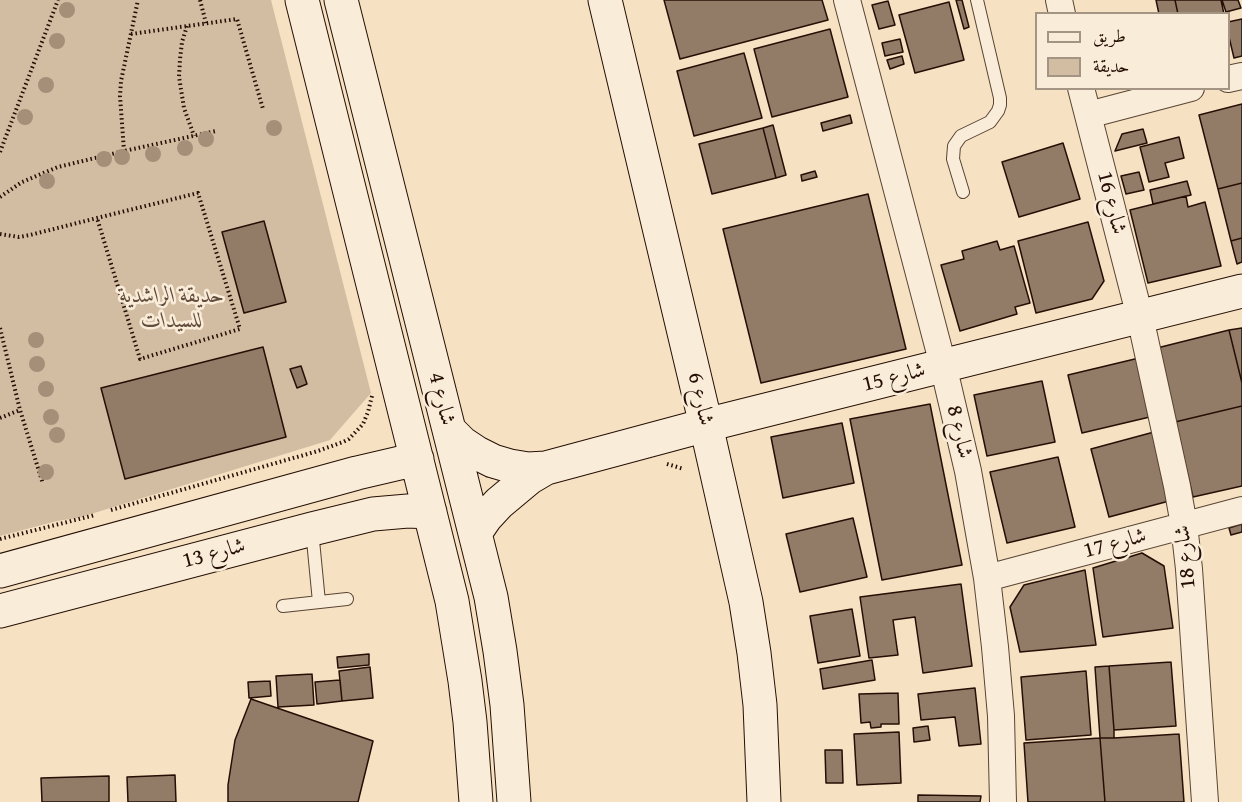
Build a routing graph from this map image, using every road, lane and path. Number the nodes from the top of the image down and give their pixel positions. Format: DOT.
graph roads {
  1 [pos="58,0"];
  2 [pos="138,0"];
  3 [pos="200,0"];
  4 [pos="302,0"];
  5 [pos="341,0"];
  6 [pos="605,0"];
  7 [pos="847,0"];
  8 [pos="977,0"];
  9 [pos="206,23"];
  10 [pos="188,26"];
  11 [pos="130,34"];
  12 [pos="1082,90"];
  13 [pos="1183,90"];
  14 [pos="263,109"];
  15 [pos="1088,114"];
  16 [pos="216,131"];
  17 [pos="194,136"];
  18 [pos="124,151"];
  19 [pos="0,152"];
  20 [pos="963,192"];
  21 [pos="0,197"];
  22 [pos="97,218"];
  23 [pos="0,234"];
  24 [pos="1242,291"];
  25 [pos="1140,316"];
  26 [pos="0,328"];
  27 [pos="943,366"];
  28 [pos="372,392"];
  29 [pos="20,410"];
  30 [pos="0,418"];
  31 [pos="706,425"];
  32 [pos="449,430"];
  33 [pos="417,459"];
  34 [pos="666,464"];
  35 [pos="546,468"];
  36 [pos="684,470"];
  37 [pos="43,484"];
  38 [pos="1242,510"];
  39 [pos="430,512"];
  40 [pos="1184,525"];
  41 [pos="312,528"];
  42 [pos="475,533"];
  43 [pos="0,539"];
  44 [pos="0,571"];
  45 [pos="987,578"];
  46 [pos="348,599"];
  47 [pos="319,602"];
  48 [pos="283,606"];
  49 [pos="0,611"];
  50 [pos="476,802"];
  51 [pos="514,802"];
  52 [pos="764,802"];
  53 [pos="1003,802"];
  54 [pos="1205,802"];
  1 -- 19 [label="path"];
  2 -- 11 [label="path"];
  3 -- 9 [label="path"];
  4 -- 33 [label="street, شارع 4"];
  5 -- 32 [label="street, شارع 4"];
  6 -- 31 [label="street, شارع 6"];
  7 -- 27 [label="street, شارع 8"];
  8 -- 20 [label="lane"];
  9 -- 10 [label="path"];
  9 -- 14 [label="path"];
  10 -- 11 [label="path"];
  10 -- 17 [label="path"];
  11 -- 18 [label="path"];
  12 -- 15 [label="street, شارع 16"];
  13 -- 15 [label="street"];
  15 -- 25 [label="street, شارع 16"];
  16 -- 17 [label="path"];
  17 -- 18 [label="path"];
  18 -- 21 [label="path"];
  22 -- 22 [label="path"];
  22 -- 23 [label="path"];
  24 -- 25 [label="street, شارع 15"];
  25 -- 27 [label="street, شارع 15"];
  25 -- 40 [label="street, شارع 18"];
  26 -- 29 [label="path"];
  27 -- 31 [label="street, شارع 15"];
  27 -- 45 [label="street, شارع 8"];
  28 -- 43 [label="path"];
  29 -- 30 [label="path"];
  29 -- 37 [label="path"];
  31 -- 35 [label="street, شارع 15"];
  31 -- 52 [label="street, شارع 6"];
  32 -- 35 [label="street, شارع 15"];
  32 -- 42 [label="street, شارع 4"];
  33 -- 39 [label="street, شارع 4"];
  33 -- 44 [label="street, شارع 13"];
  34 -- 36 [label="path"];
  35 -- 42 [label="street, شارع 15"];
  38 -- 40 [label="street, شارع 17"];
  39 -- 41 [label="street, شارع 13"];
  39 -- 50 [label="street, شارع 4"];
  40 -- 45 [label="street, شارع 17"];
  40 -- 54 [label="street, شارع 18"];
  41 -- 47 [label="lane"];
  41 -- 49 [label="street, شارع 13"];
  42 -- 51 [label="street, شارع 4"];
  45 -- 53 [label="street, شارع 8"];
  46 -- 47 [label="lane"];
  47 -- 48 [label="lane"];
}
